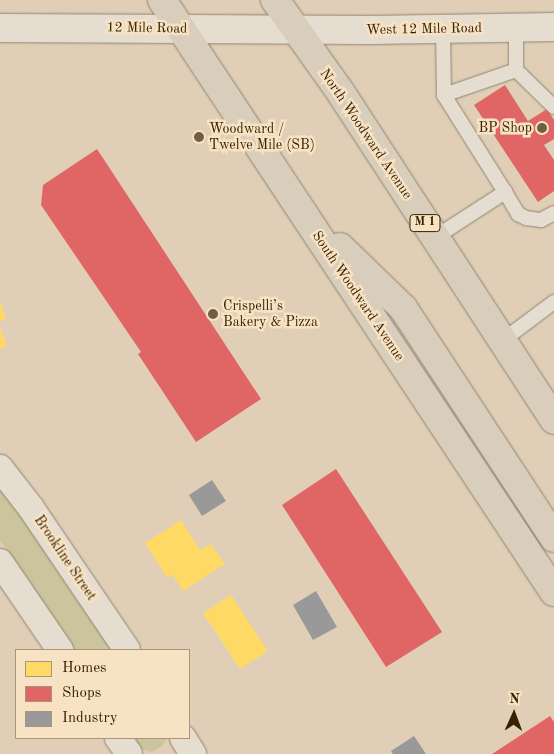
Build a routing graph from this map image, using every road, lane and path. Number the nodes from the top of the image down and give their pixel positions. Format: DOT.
graph roads {
  1 [pos="162,0"];
  2 [pos="275,0"];
  3 [pos="0,28"];
  4 [pos="293,28"];
  5 [pos="443,28"];
  6 [pos="516,28"];
  7 [pos="554,28"];
  8 [pos="181,29"];
  9 [pos="516,70"];
  10 [pos="444,95"];
  11 [pos="554,107"];
  12 [pos="505,192"];
  13 [pos="299,208"];
  14 [pos="554,214"];
  15 [pos="434,238"];
  16 [pos="554,302"];
  17 [pos="502,341"];
  18 [pos="554,420"];
  19 [pos="0,468"];
  20 [pos="554,538"];
  21 [pos="0,562"];
  22 [pos="554,592"];
  23 [pos="59,649"];
  24 [pos="126,649"];
  25 [pos="119,739"];
  26 [pos="184,739"];
  27 [pos="129,754"];
  28 [pos="193,754"];
  1 -- 8 [label="main road, South Woodward Avenue"];
  2 -- 4 [label="main road, North Woodward Avenue / M 1"];
  3 -- 8 [label="main road, 12 Mile Road"];
  4 -- 5 [label="main road, West 12 Mile Road"];
  4 -- 8 [label="main road, 12 Mile Road"];
  4 -- 15 [label="main road, North Woodward Avenue / M 1"];
  5 -- 6 [label="main road, West 12 Mile Road"];
  5 -- 10 [label="lane"];
  6 -- 7 [label="main road, West 12 Mile Road"];
  6 -- 9 [label="lane"];
  8 -- 13 [label="main road, South Woodward Avenue"];
  9 -- 10 [label="lane"];
  9 -- 11 [label="lane"];
  10 -- 12 [label="lane"];
  12 -- 14 [label="lane"];
  12 -- 15 [label="lane"];
  13 -- 20 [label="main road"];
  13 -- 22 [label="main road, South Woodward Avenue"];
  15 -- 17 [label="main road, North Woodward Avenue / M 1"];
  16 -- 17 [label="lane"];
  17 -- 18 [label="main road, North Woodward Avenue / M 1"];
  19 -- 24 [label="street, Brookline Street"];
  21 -- 23 [label="street"];
  25 -- 27 [label="street"];
  26 -- 28 [label="street"];
}
